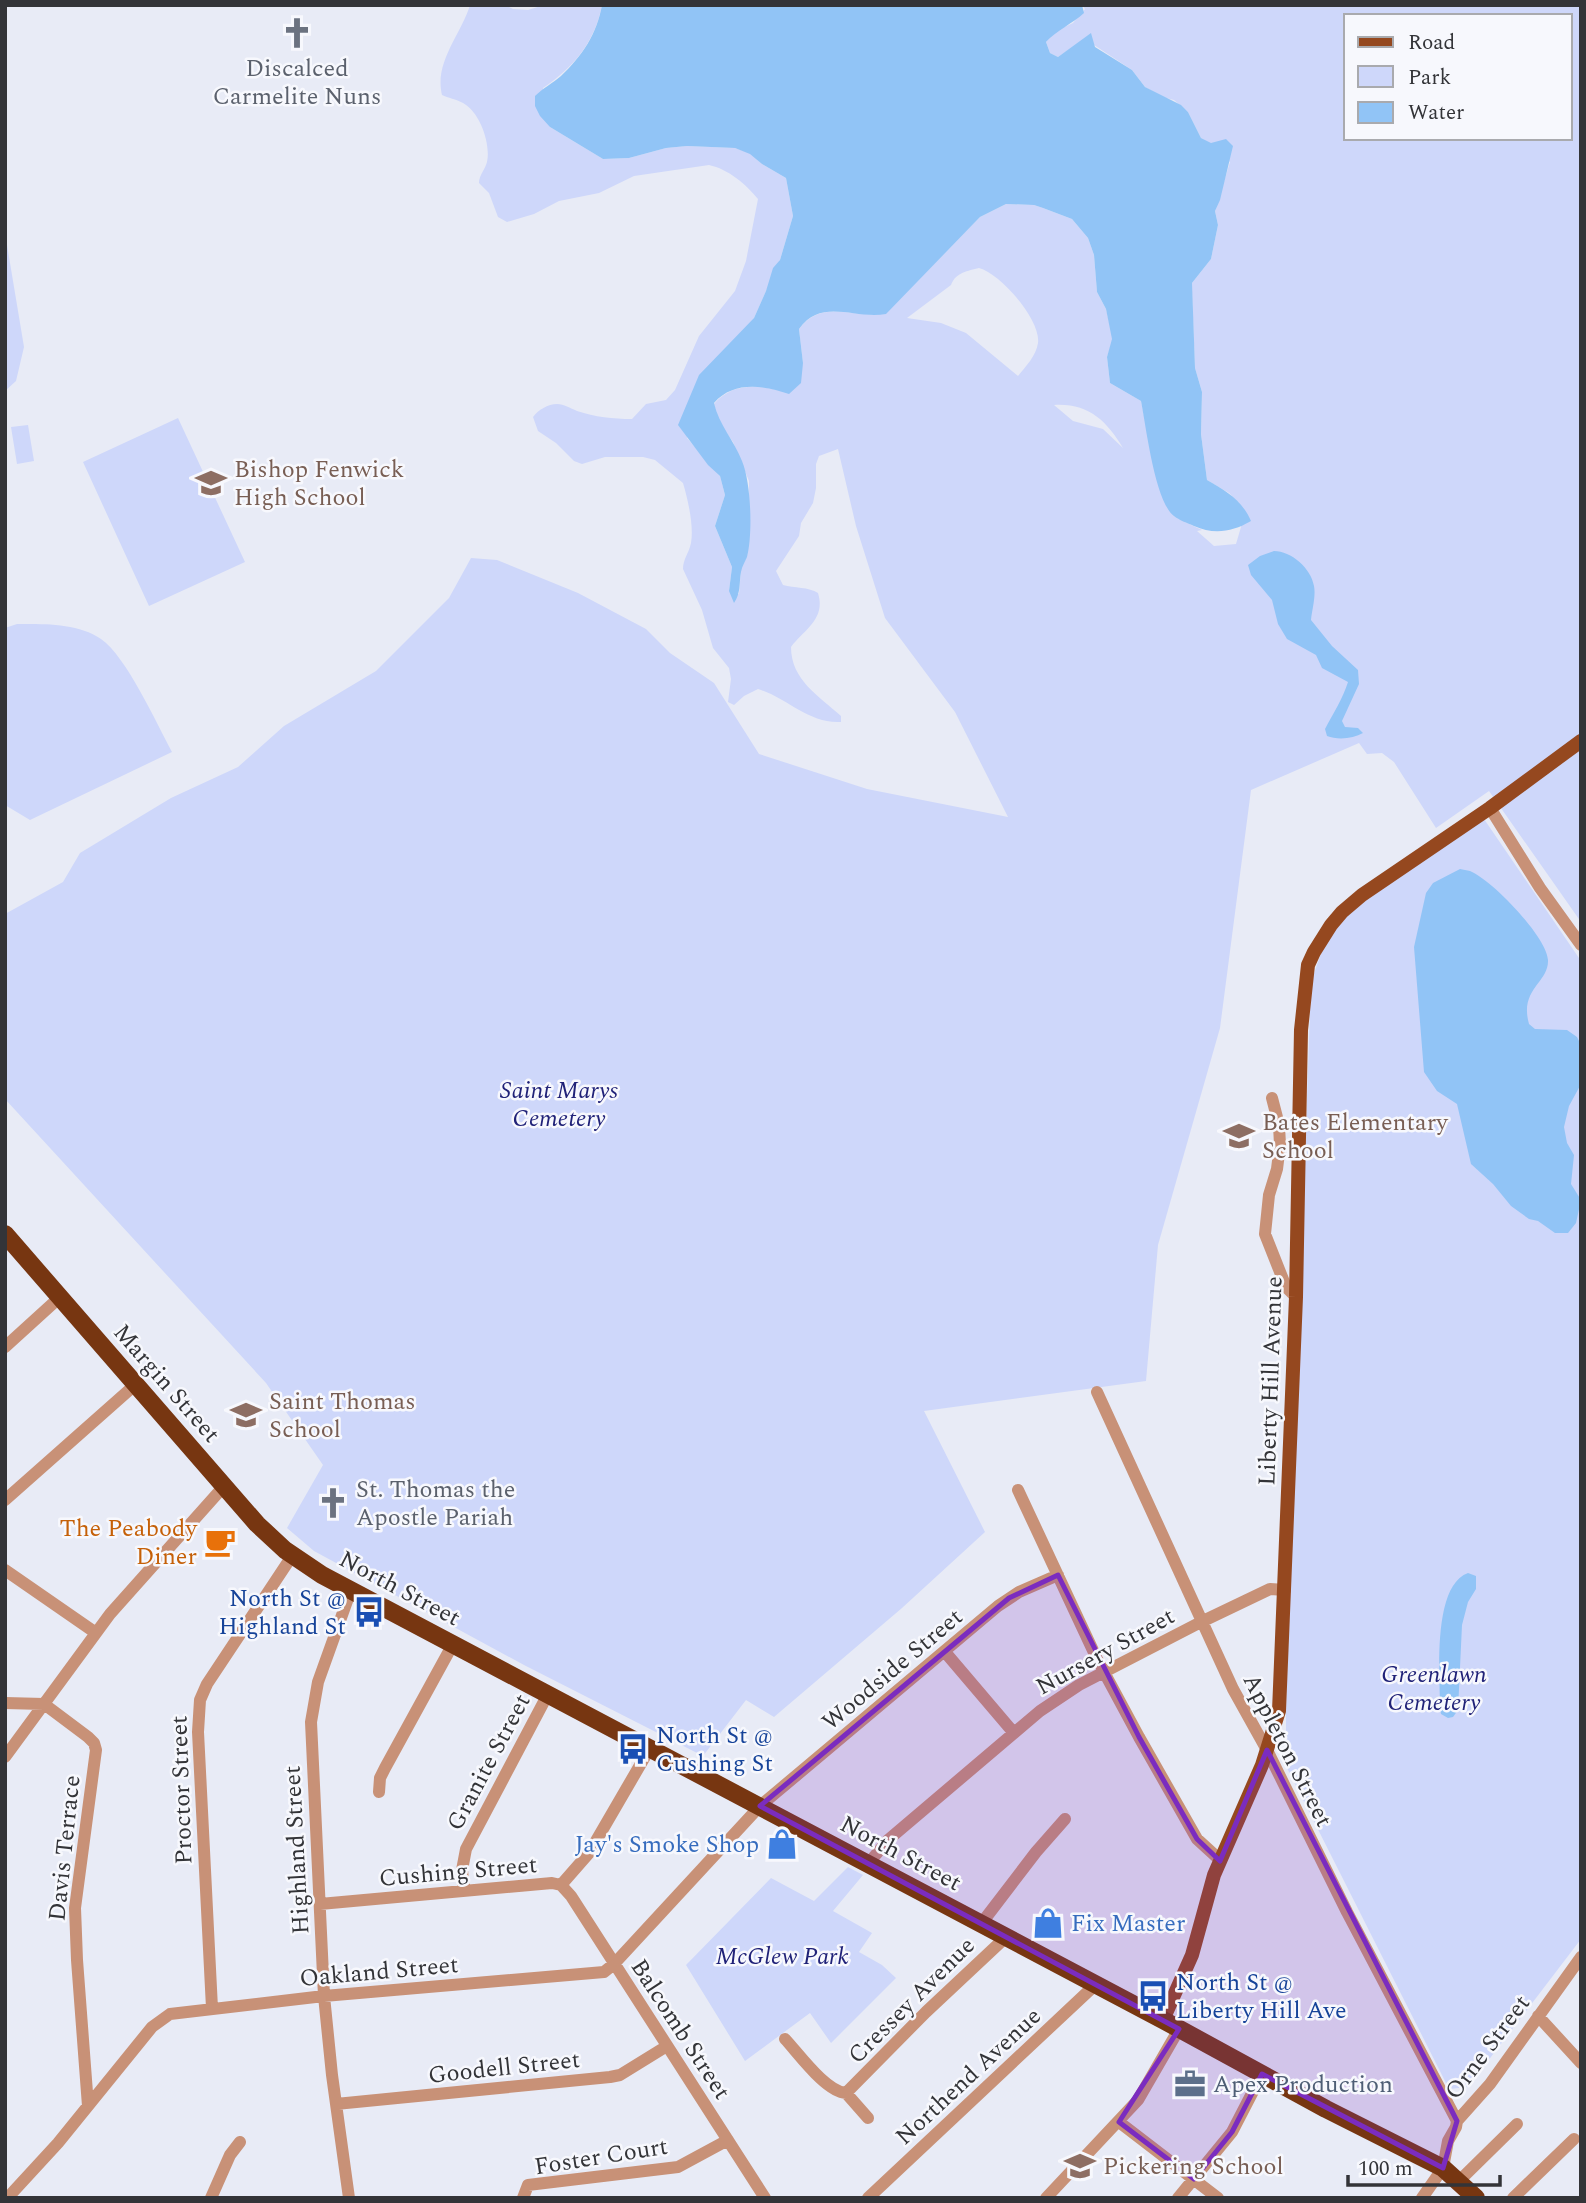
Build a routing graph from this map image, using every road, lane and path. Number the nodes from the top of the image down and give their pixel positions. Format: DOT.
graph roads {
  1 [pos="1581,741"];
  2 [pos="1490,808"];
  3 [pos="1581,945"];
  4 [pos="1272,1098"];
  5 [pos="5,1234"];
  6 [pos="60,1297"];
  7 [pos="1296,1297"];
  8 [pos="5,1347"];
  9 [pos="136,1384"];
  10 [pos="1097,1392"];
  11 [pos="225,1485"];
  12 [pos="1018,1490"];
  13 [pos="5,1500"];
  14 [pos="295,1557"];
  15 [pos="5,1570"];
  16 [pos="1058,1575"];
  17 [pos="351,1590"];
  18 [pos="1285,1590"];
  19 [pos="1201,1622"];
  20 [pos="96,1633"];
  21 [pos="453,1644"];
  22 [pos="945,1653"];
  23 [pos="1105,1674"];
  24 [pos="548,1694"];
  25 [pos="5,1703"];
  26 [pos="44,1703"];
  27 [pos="1014,1733"];
  28 [pos="650,1748"];
  29 [pos="1267,1750"];
  30 [pos="5,1757"];
  31 [pos="379,1792"];
  32 [pos="760,1806"];
  33 [pos="1065,1819"];
  34 [pos="1220,1860"];
  35 [pos="868,1864"];
  36 [pos="561,1885"];
  37 [pos="464,1891"];
  38 [pos="320,1904"];
  39 [pos="981,1923"];
  40 [pos="1006,1937"];
  41 [pos="1581,1957"];
  42 [pos="614,1964"];
  43 [pos="1095,1985"];
  44 [pos="324,1996"];
  45 [pos="212,2008"];
  46 [pos="1538,2016"];
  47 [pos="1163,2020"];
  48 [pos="1179,2029"];
  49 [pos="785,2039"];
  50 [pos="667,2046"];
  51 [pos="1581,2063"];
  52 [pos="1262,2074"];
  53 [pos="846,2093"];
  54 [pos="336,2104"];
  55 [pos="88,2106"];
  56 [pos="868,2118"];
  57 [pos="1457,2120"];
  58 [pos="1119,2122"];
  59 [pos="1517,2124"];
  60 [pos="1574,2139"];
  61 [pos="727,2140"];
  62 [pos="240,2142"];
  63 [pos="1443,2168"];
  64 [pos="1194,2179"];
  65 [pos="1458,2182"];
  66 [pos="13,2194"];
  67 [pos="211,2198"];
  68 [pos="349,2198"];
  69 [pos="523,2198"];
  70 [pos="765,2198"];
  71 [pos="868,2198"];
  72 [pos="1046,2198"];
  73 [pos="1178,2198"];
  74 [pos="1218,2198"];
  75 [pos="1422,2198"];
  76 [pos="1476,2198"];
  77 [pos="1513,2198"];
  1 -- 2 [label="main road, Liberty Hill Avenue"];
  2 -- 3 [label="street"];
  2 -- 7 [label="main road, Liberty Hill Avenue"];
  4 -- 7 [label="street"];
  5 -- 6 [label="highway, Margin Street"];
  6 -- 8 [label="street"];
  6 -- 9 [label="highway, Margin Street"];
  7 -- 18 [label="main road, Liberty Hill Avenue"];
  9 -- 11 [label="highway, Margin Street"];
  9 -- 13 [label="street"];
  10 -- 19 [label="street, Appleton Street"];
  11 -- 14 [label="highway, Margin Street"];
  11 -- 20 [label="street"];
  12 -- 16 [label="street"];
  14 -- 17 [label="highway, North Street"];
  14 -- 45 [label="street, Proctor Street"];
  15 -- 20 [label="street"];
  16 -- 22 [label="street, Woodside Street"];
  16 -- 23 [label="street"];
  17 -- 21 [label="highway, North Street"];
  17 -- 38 [label="street, Highland Street"];
  18 -- 19 [label="street, Nursery Street"];
  18 -- 29 [label="main road, Liberty Hill Avenue"];
  19 -- 23 [label="street, Nursery Street"];
  19 -- 29 [label="street, Appleton Street"];
  20 -- 26 [label="street"];
  21 -- 24 [label="highway, North Street"];
  21 -- 31 [label="street"];
  22 -- 27 [label="street"];
  22 -- 32 [label="street, Woodside Street"];
  23 -- 27 [label="street, Nursery Street"];
  23 -- 34 [label="street"];
  24 -- 28 [label="highway, North Street"];
  24 -- 37 [label="street, Granite Street"];
  25 -- 26 [label="street"];
  26 -- 30 [label="street"];
  26 -- 55 [label="street, Davis Terrace"];
  27 -- 35 [label="street, Nursery Street"];
  28 -- 32 [label="highway, North Street"];
  28 -- 36 [label="street, Cushing Street"];
  29 -- 34 [label="main road, Liberty Hill Avenue"];
  29 -- 57 [label="street, Appleton Street"];
  32 -- 35 [label="highway, North Street"];
  32 -- 42 [label="street, Oakland Street"];
  33 -- 39 [label="street"];
  34 -- 47 [label="main road, Liberty Hill Avenue"];
  35 -- 39 [label="highway, North Street"];
  36 -- 37 [label="street, Cushing Street"];
  36 -- 42 [label="street, Balcomb Street"];
  37 -- 38 [label="street, Cushing Street"];
  38 -- 44 [label="street, Highland Street"];
  39 -- 40 [label="highway, North Street"];
  40 -- 43 [label="highway, North Street"];
  40 -- 53 [label="street, Cressey Avenue"];
  41 -- 46 [label="street, Orne Street"];
  42 -- 44 [label="street, Oakland Street"];
  42 -- 50 [label="street, Balcomb Street"];
  43 -- 47 [label="highway, North Street"];
  43 -- 71 [label="street, Northend Avenue"];
  44 -- 45 [label="street, Oakland Street"];
  44 -- 54 [label="street, Highland Street"];
  45 -- 55 [label="street, Oakland Street"];
  46 -- 51 [label="street"];
  46 -- 57 [label="street, Orne Street"];
  47 -- 48 [label="highway, North Street"];
  48 -- 52 [label="highway, North Street"];
  48 -- 58 [label="street"];
  49 -- 53 [label="street"];
  50 -- 54 [label="street, Goodell Street"];
  50 -- 61 [label="street, Balcomb Street"];
  52 -- 63 [label="highway, North Street"];
  52 -- 64 [label="street"];
  53 -- 56 [label="street"];
  54 -- 68 [label="street, Highland Street"];
  55 -- 66 [label="street, Oakland Street"];
  57 -- 63 [label="street, Orne Street"];
  58 -- 64 [label="street"];
  58 -- 72 [label="street"];
  59 -- 65 [label="street"];
  60 -- 77 [label="street"];
  61 -- 69 [label="street, Foster Court"];
  61 -- 70 [label="street, Balcomb Street"];
  62 -- 67 [label="street"];
  63 -- 65 [label="highway, North Street"];
  63 -- 75 [label="street"];
  64 -- 73 [label="street"];
  64 -- 74 [label="street"];
  65 -- 76 [label="highway, North Street"];
}
